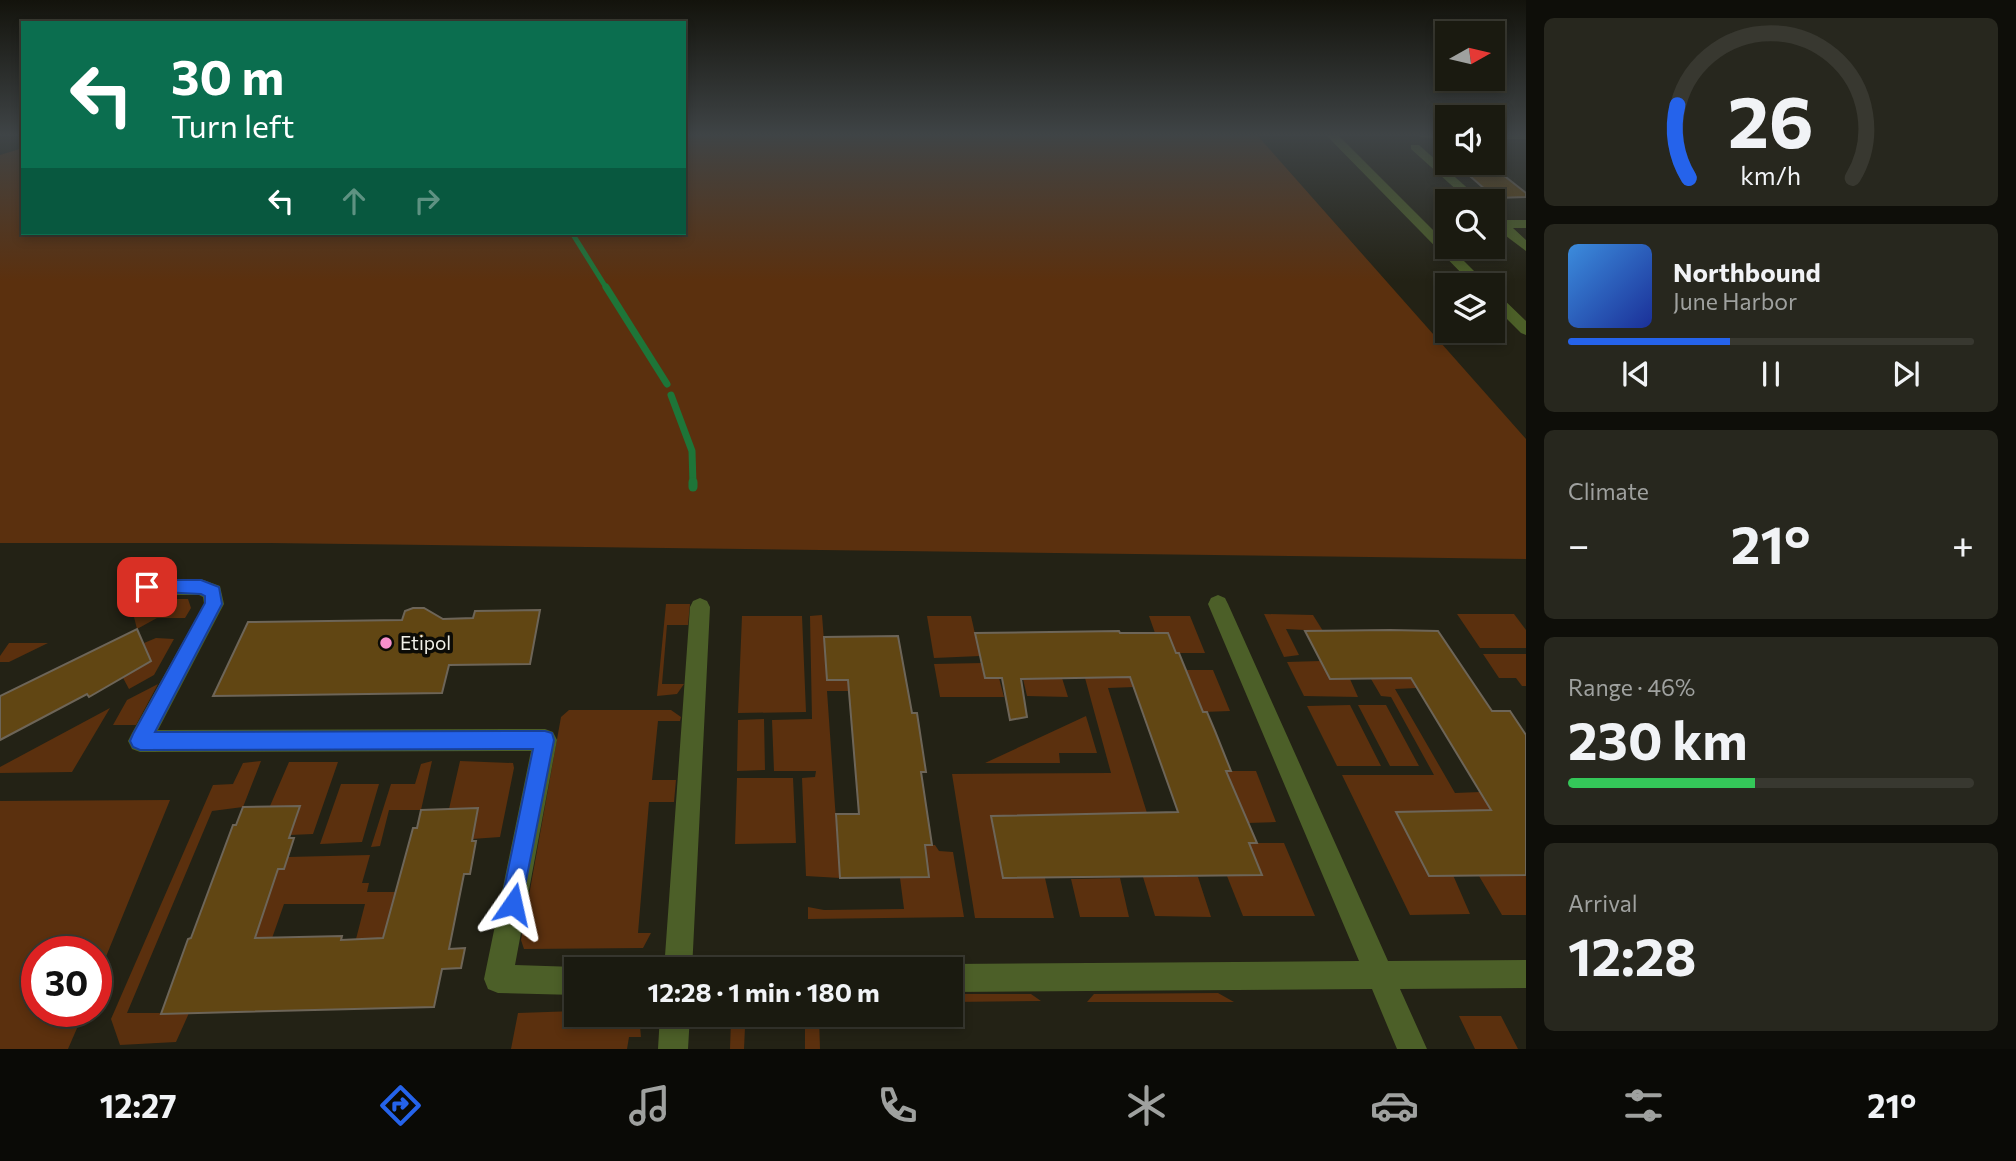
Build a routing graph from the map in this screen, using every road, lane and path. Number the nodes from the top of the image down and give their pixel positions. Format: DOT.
graph roads {
  1 [pos="1379,183"];
  2 [pos="1526,224"];
  3 [pos="1505,226"];
  4 [pos="1505,231"];
  5 [pos="1526,247"];
  6 [pos="1469,273"];
  7 [pos="1505,309"];
  8 [pos="1526,330"];
  9 [pos="147,587"];
  10 [pos="1218,604"];
  11 [pos="700,607"];
  12 [pos="679,957"];
  13 [pos="1526,974"];
  14 [pos="1379,975"];
  15 [pos="963,978"];
  16 [pos="564,981"];
  17 [pos="674,1027"];
  18 [pos="673,1049"];
  19 [pos="1412,1049"];
  1 -- 6 [label="street"];
  2 -- 3 [label="street"];
  4 -- 5 [label="street"];
  7 -- 8 [label="street"];
  9 -- 16 [label="street"];
  10 -- 14 [label="street"];
  11 -- 12 [label="street"];
  13 -- 14 [label="street"];
  14 -- 15 [label="street"];
  14 -- 19 [label="street"];
  17 -- 18 [label="street"];
}
